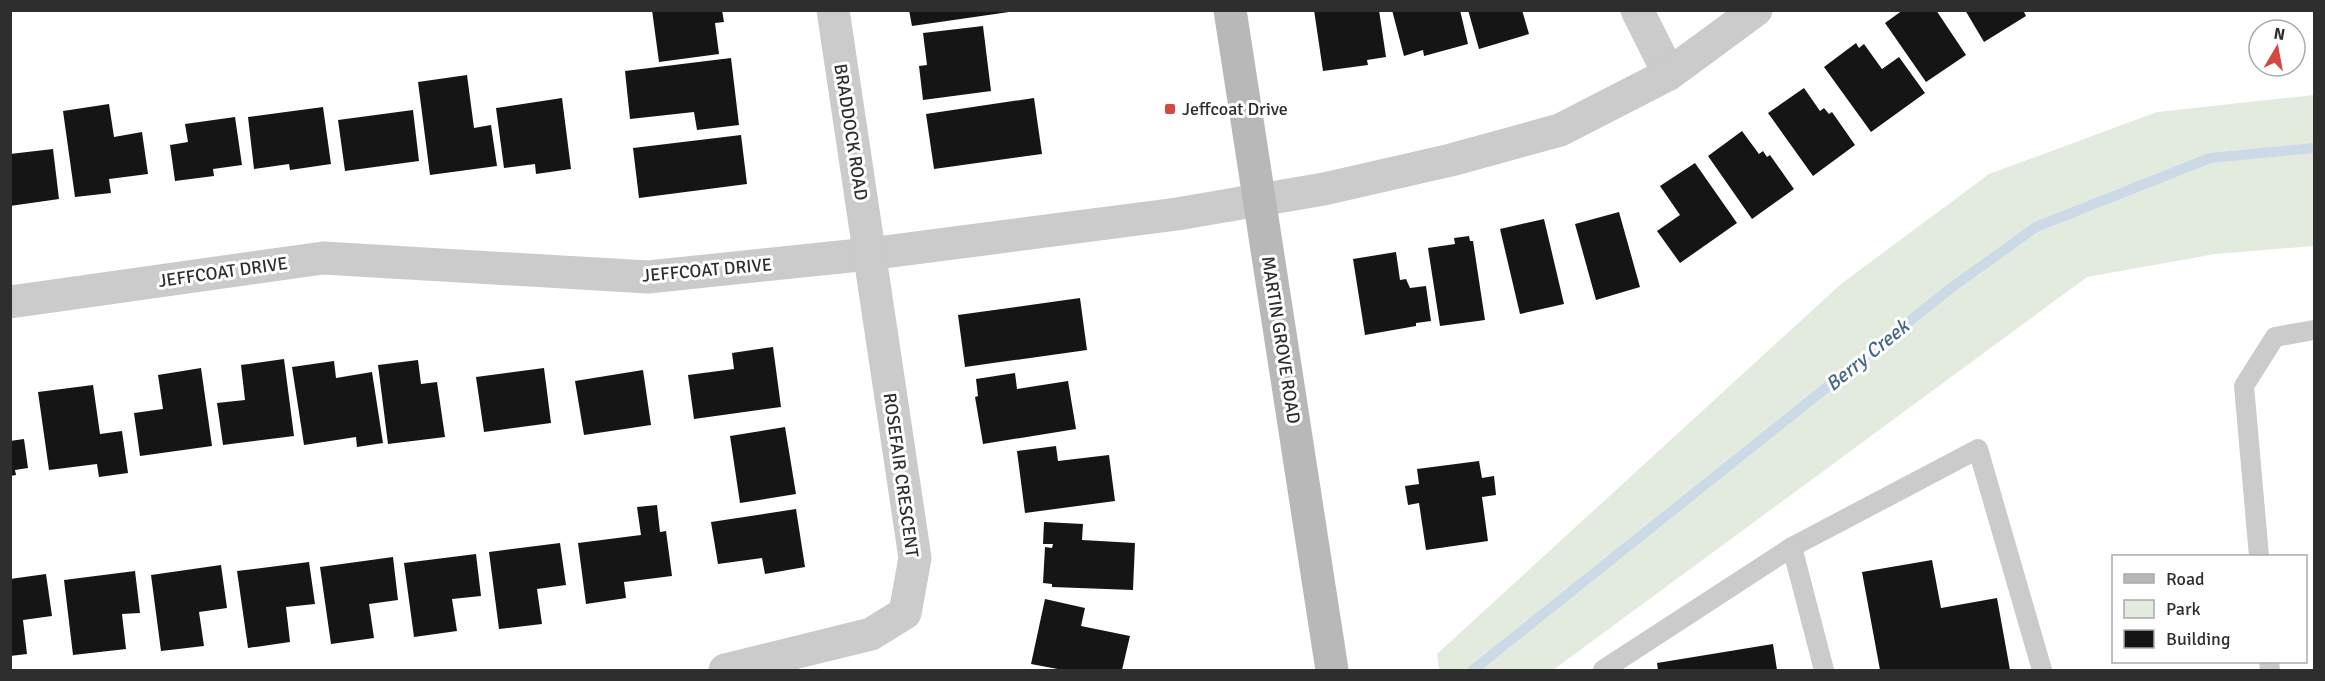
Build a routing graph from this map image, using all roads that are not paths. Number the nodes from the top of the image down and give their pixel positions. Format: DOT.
graph roads {
  1 [pos="833,10"];
  2 [pos="1230,10"];
  3 [pos="1637,10"];
  4 [pos="1756,10"];
  5 [pos="1669,74"];
  6 [pos="1260,200"];
  7 [pos="869,255"];
  8 [pos="10,302"];
  9 [pos="2314,330"];
  10 [pos="1792,547"];
  11 [pos="2259,555"];
  12 [pos="725,670"];
  13 [pos="1332,670"];
  14 [pos="1603,670"];
  15 [pos="1824,670"];
  16 [pos="2042,670"];
  1 -- 7 [label="street, BRADDOCK ROAD"];
  2 -- 6 [label="main road, MARTIN GROVE ROAD"];
  3 -- 5 [label="street"];
  4 -- 5 [label="street, JEFFCOAT DRIVE"];
  5 -- 6 [label="street, JEFFCOAT DRIVE"];
  6 -- 7 [label="street, JEFFCOAT DRIVE"];
  6 -- 13 [label="main road, MARTIN GROVE ROAD"];
  7 -- 8 [label="street, JEFFCOAT DRIVE"];
  7 -- 12 [label="street, ROSEFAIR CRESCENT"];
  9 -- 11 [label="lane"];
  10 -- 14 [label="lane"];
  10 -- 15 [label="lane"];
  10 -- 16 [label="lane"];
}
